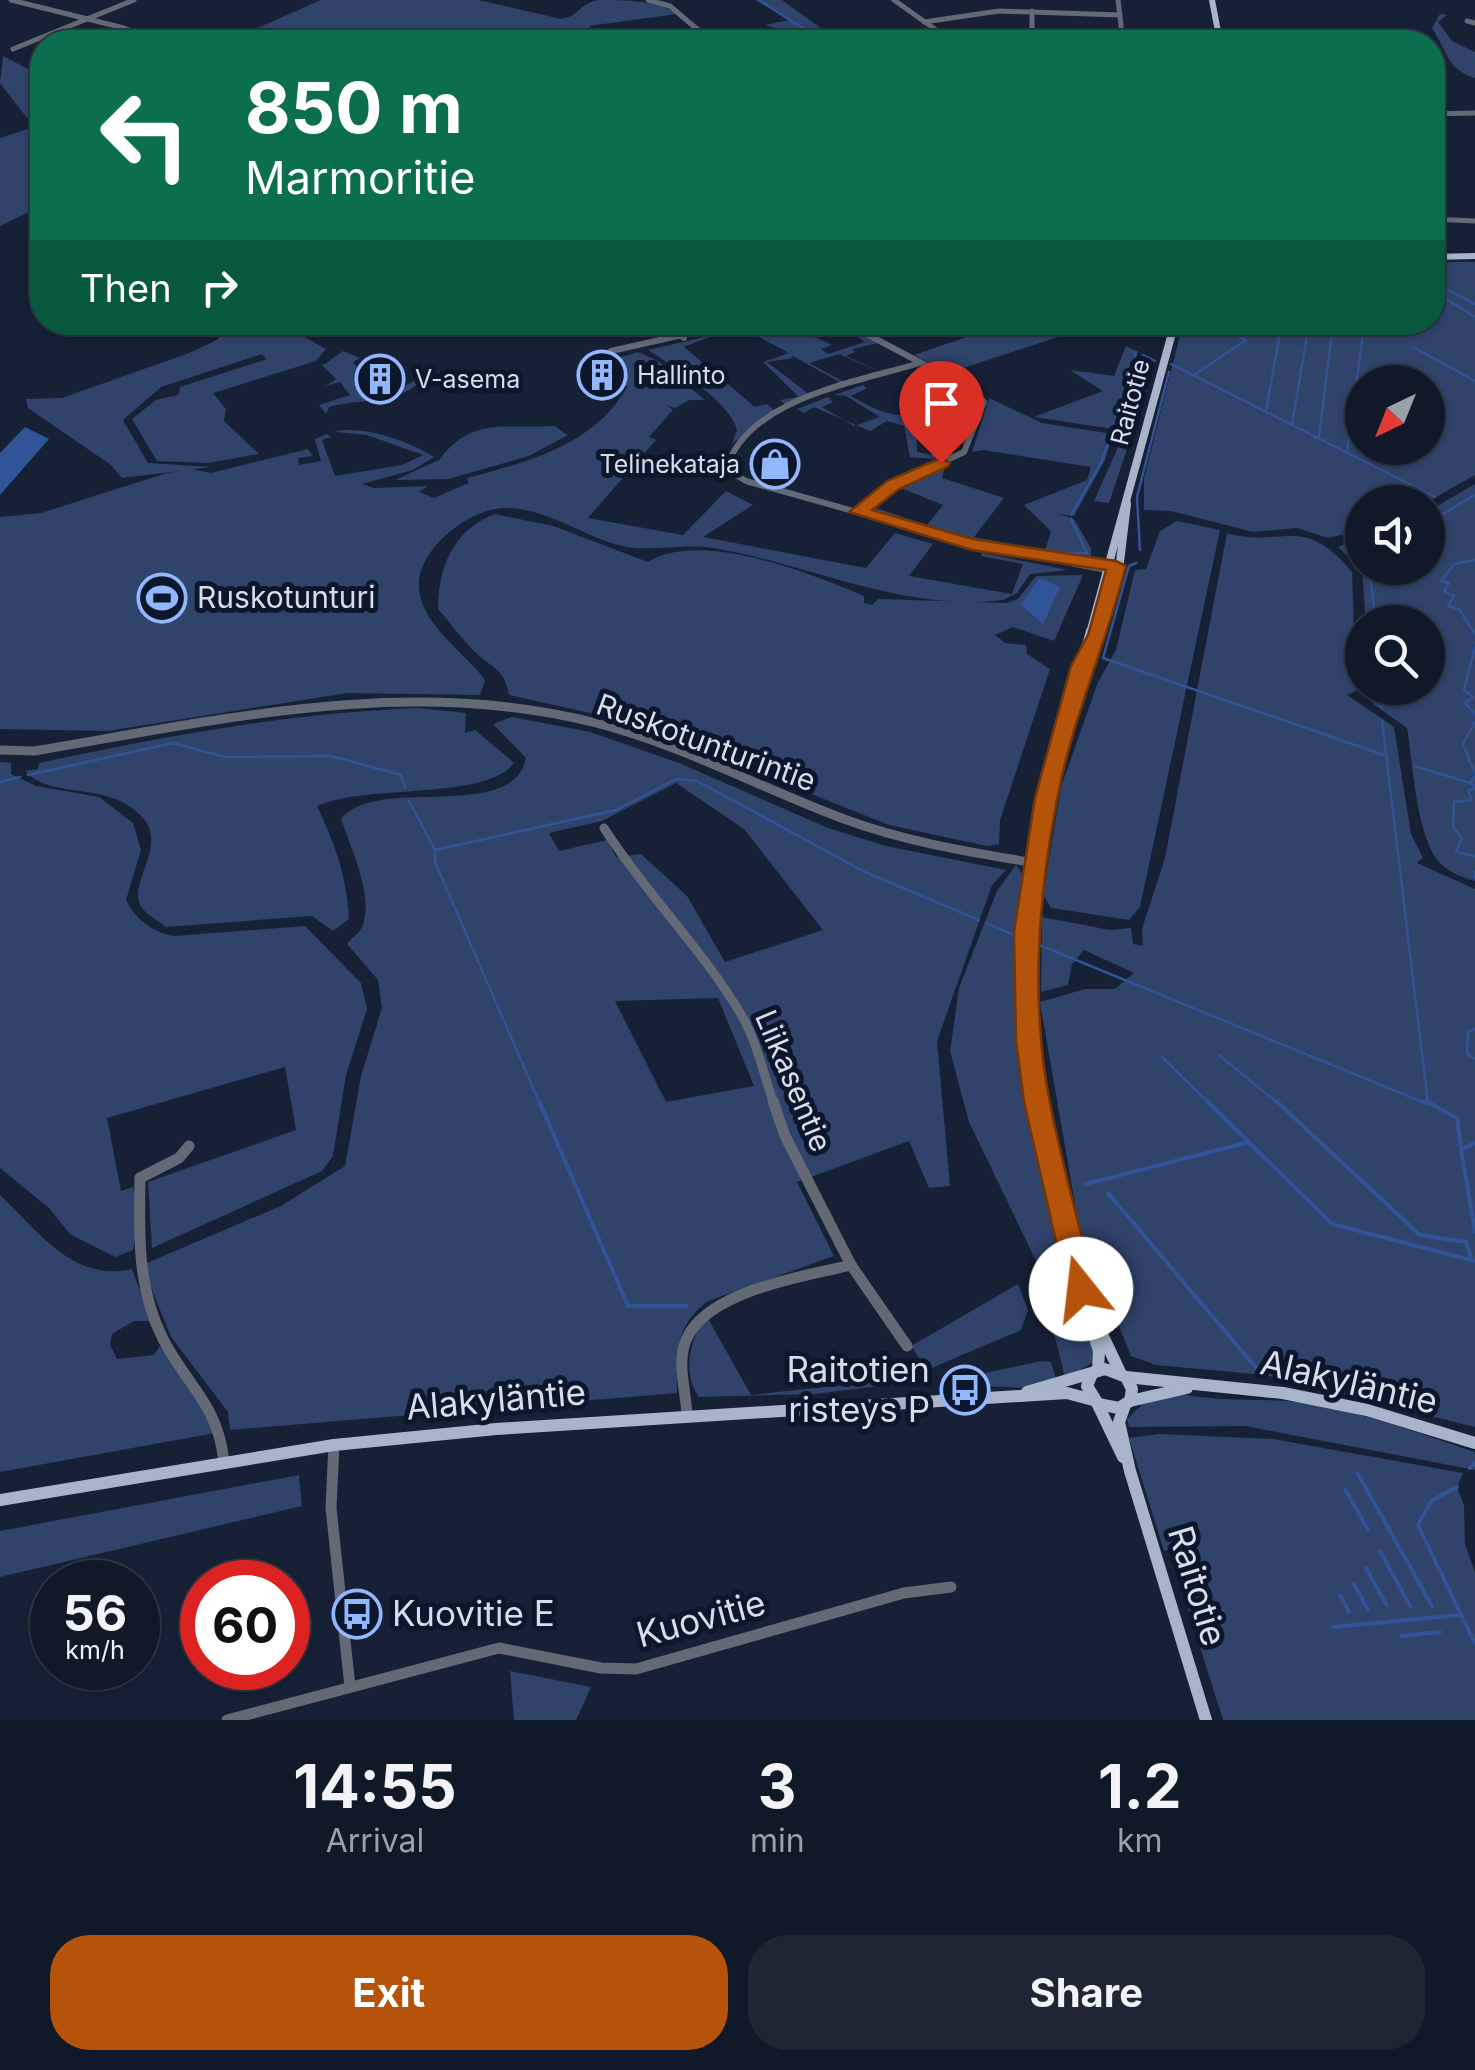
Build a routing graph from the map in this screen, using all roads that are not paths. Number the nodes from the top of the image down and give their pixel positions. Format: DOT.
graph roads {
  1 [pos="11,0"];
  2 [pos="134,0"];
  3 [pos="648,0"];
  4 [pos="894,0"];
  5 [pos="1118,0"];
  6 [pos="1212,0"];
  7 [pos="1032,11"];
  8 [pos="1120,15"];
  9 [pos="88,19"];
  10 [pos="1467,21"];
  11 [pos="924,22"];
  12 [pos="1475,22"];
  13 [pos="60,30"];
  14 [pos="122,30"];
  15 [pos="698,30"];
  16 [pos="936,30"];
  17 [pos="1032,30"];
  18 [pos="1122,30"];
  19 [pos="1218,30"];
  20 [pos="30,42"];
  21 [pos="13,49"];
  22 [pos="1445,114"];
  23 [pos="1475,114"];
  24 [pos="1445,220"];
  25 [pos="1475,220"];
  26 [pos="1475,256"];
  27 [pos="1445,257"];
  28 [pos="680,335"];
  29 [pos="694,335"];
  30 [pos="868,335"];
  31 [pos="1172,335"];
  32 [pos="684,338"];
  33 [pos="611,351"];
  34 [pos="920,363"];
  35 [pos="858,512"];
  36 [pos="1111,568"];
  37 [pos="0,750"];
  38 [pos="604,828"];
  39 [pos="1035,862"];
  40 [pos="190,1146"];
  41 [pos="851,1265"];
  42 [pos="1081,1289"];
  43 [pos="907,1346"];
  44 [pos="1095,1372"];
  45 [pos="1123,1375"];
  46 [pos="1209,1385"];
  47 [pos="1002,1398"];
  48 [pos="1095,1402"];
  49 [pos="1128,1403"];
  50 [pos="687,1415"];
  51 [pos="1475,1443"];
  52 [pos="334,1445"];
  53 [pos="224,1462"];
  54 [pos="1130,1470"];
  55 [pos="0,1500"];
  56 [pos="951,1587"];
  57 [pos="350,1687"];
  58 [pos="226,1720"];
  59 [pos="1206,1720"];
  1 -- 9 [label="street"];
  2 -- 9 [label="street"];
  3 -- 15 [label="street"];
  4 -- 11 [label="street"];
  5 -- 8 [label="street"];
  6 -- 19 [label="main road"];
  7 -- 8 [label="street"];
  7 -- 11 [label="street"];
  7 -- 17 [label="street"];
  8 -- 18 [label="street"];
  9 -- 13 [label="street"];
  9 -- 14 [label="street"];
  10 -- 12 [label="street"];
  11 -- 16 [label="street"];
  20 -- 21 [label="street"];
  22 -- 23 [label="street"];
  24 -- 25 [label="street"];
  26 -- 27 [label="main road"];
  28 -- 32 [label="street"];
  29 -- 32 [label="street"];
  30 -- 34 [label="street"];
  31 -- 36 [label="main road, Raitotie"];
  32 -- 33 [label="street"];
  34 -- 35 [label="street"];
  34 -- 35 [label="street"];
  35 -- 36 [label="street"];
  36 -- 39 [label="main road, Raitotie"];
  37 -- 39 [label="street, Ruskotunturintie"];
  38 -- 41 [label="street, Liikasentie"];
  39 -- 42 [label="main road, Raitotie"];
  40 -- 53 [label="street"];
  41 -- 43 [label="street, Liikasentie"];
  41 -- 50 [label="street"];
  42 -- 44 [label="main road, Raitotie"];
  42 -- 45 [label="main road, Raitotie"];
  44 -- 45 [label="main road"];
  44 -- 47 [label="main road, Alakyläntie"];
  44 -- 48 [label="main road"];
  45 -- 46 [label="main road, Alakyläntie"];
  45 -- 49 [label="main road"];
  46 -- 49 [label="main road, Alakyläntie"];
  46 -- 51 [label="main road, Alakyläntie"];
  47 -- 48 [label="main road, Alakyläntie"];
  47 -- 50 [label="main road, Alakyläntie"];
  48 -- 49 [label="main road"];
  48 -- 54 [label="main road, Raitotie"];
  49 -- 54 [label="main road, Raitotie"];
  50 -- 52 [label="main road, Alakyläntie"];
  52 -- 53 [label="main road, Alakyläntie"];
  52 -- 57 [label="street"];
  53 -- 55 [label="main road, Alakyläntie"];
  54 -- 59 [label="main road, Raitotie"];
  56 -- 57 [label="street, Kuovitie"];
  57 -- 58 [label="street, Kuovitie"];
}
